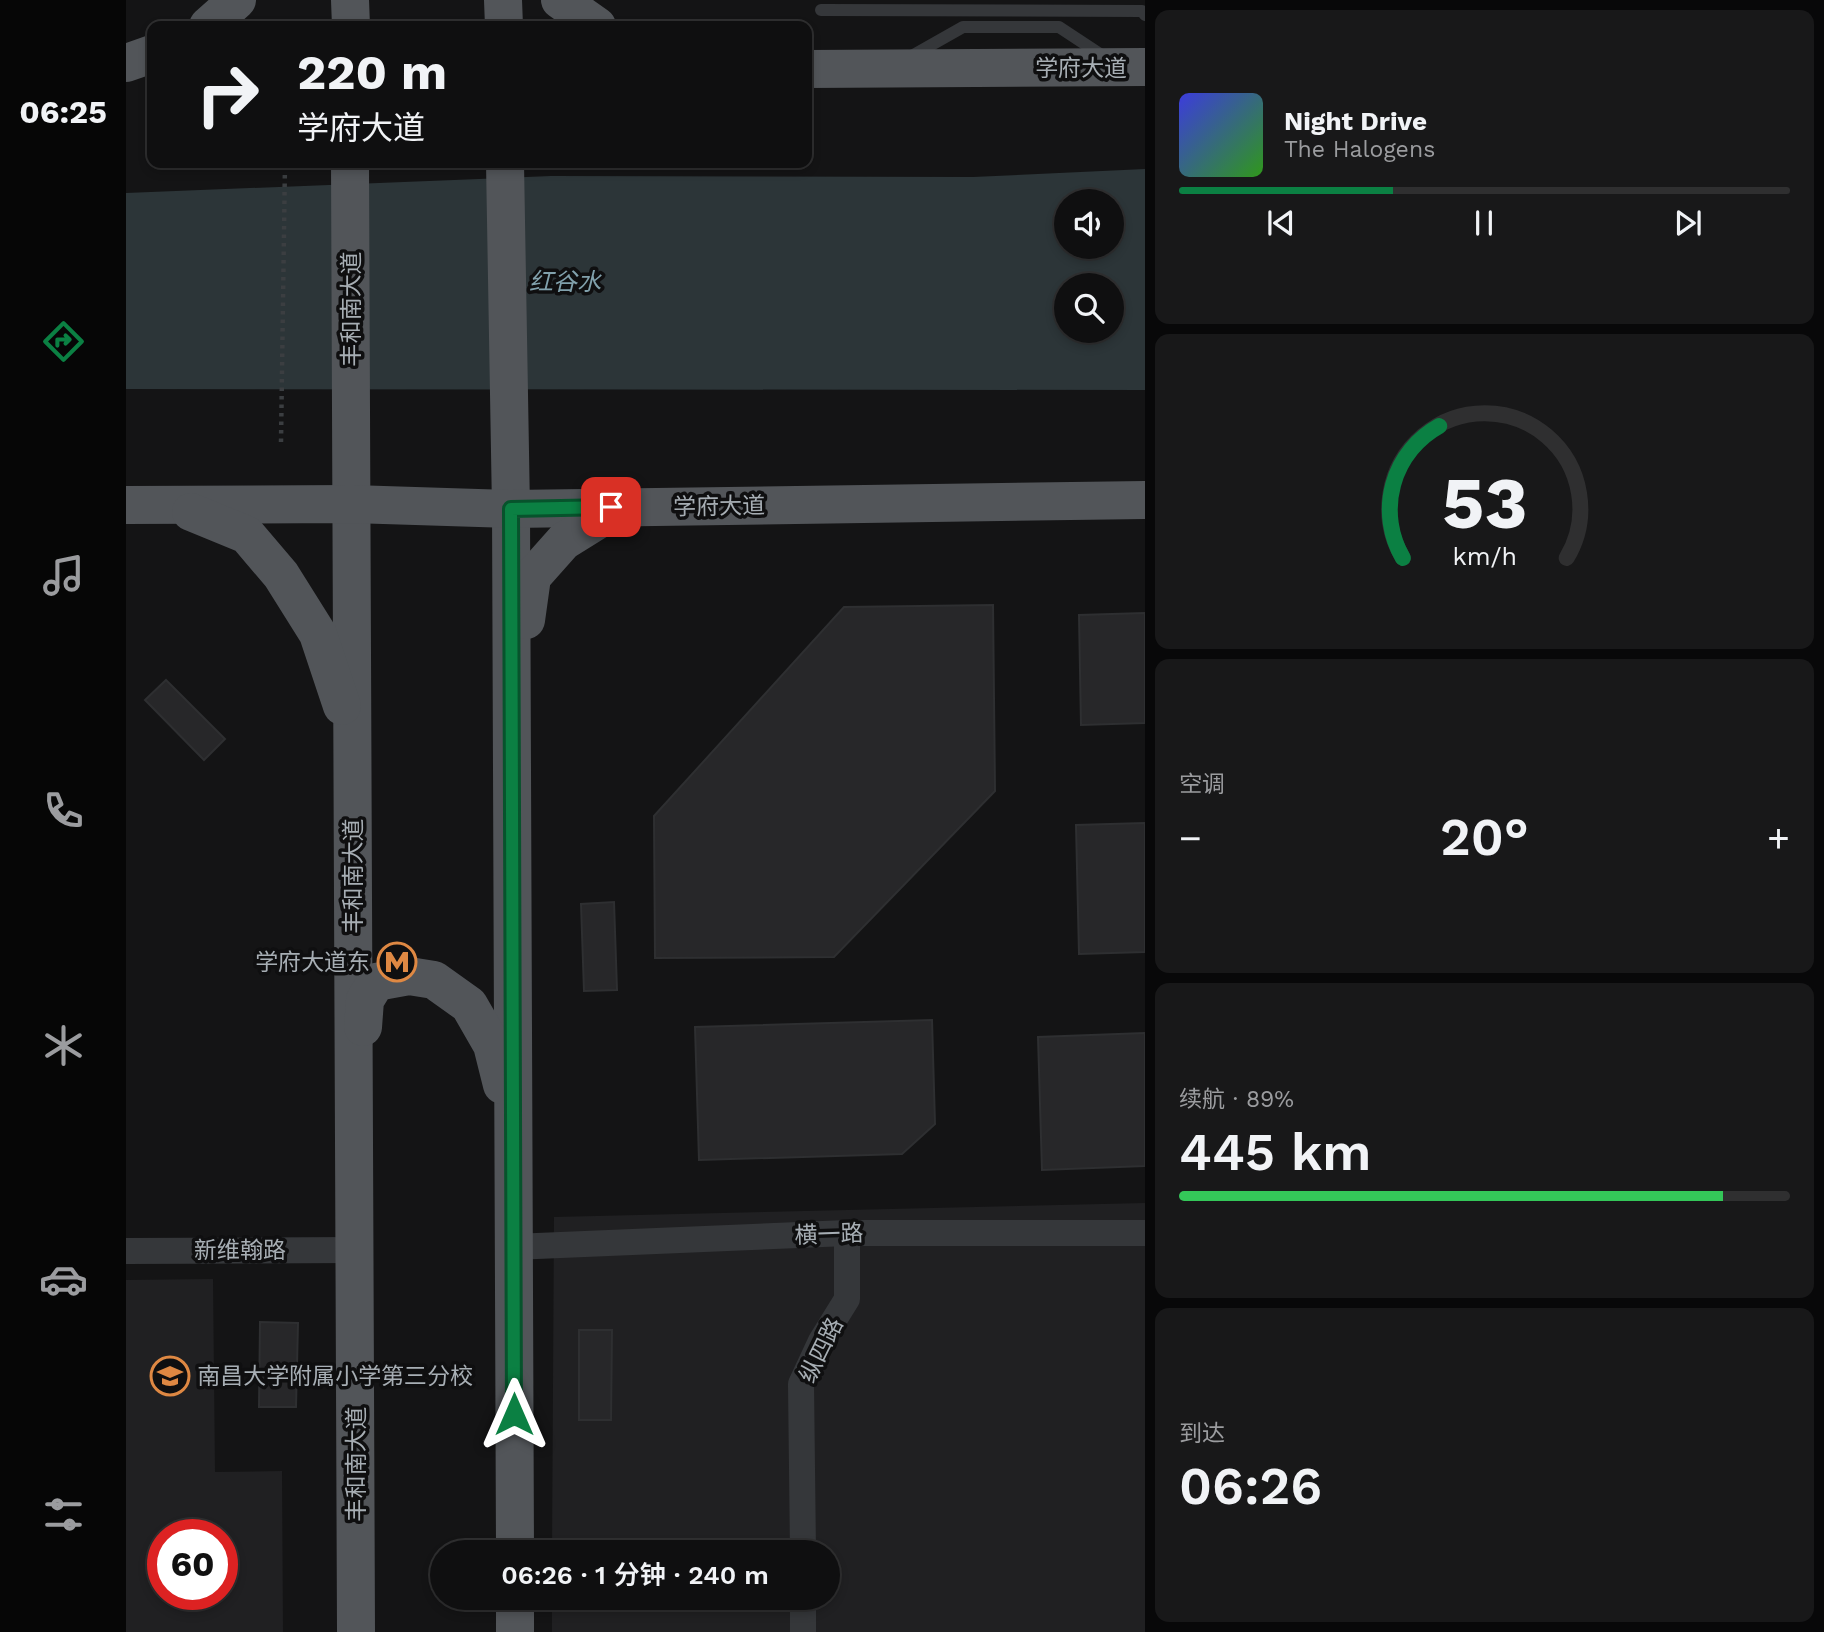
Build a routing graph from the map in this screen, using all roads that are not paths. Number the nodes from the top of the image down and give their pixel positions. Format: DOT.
graph roads {
  1 [pos="237,0"];
  2 [pos="351,0"];
  3 [pos="503,0"];
  4 [pos="560,0"];
  5 [pos="821,10"];
  6 [pos="1145,15"];
  7 [pos="214,21"];
  8 [pos="351,21"];
  9 [pos="504,21"];
  10 [pos="590,21"];
  11 [pos="147,56"];
  12 [pos="126,63"];
  13 [pos="1133,67"];
  14 [pos="812,69"];
  15 [pos="126,74"];
  16 [pos="147,74"];
  17 [pos="350,168"];
  18 [pos="505,168"];
  19 [pos="1145,500"];
  20 [pos="126,505"];
  21 [pos="173,505"];
  22 [pos="352,505"];
  23 [pos="681,506"];
  24 [pos="511,509"];
  25 [pos="511,716"];
  26 [pos="353,739"];
  27 [pos="354,1127"];
  28 [pos="513,1128"];
  29 [pos="847,1233"];
  30 [pos="1145,1233"];
  31 [pos="513,1247"];
  32 [pos="355,1250"];
  33 [pos="126,1251"];
  34 [pos="515,1540"];
  35 [pos="803,1540"];
  36 [pos="515,1610"];
  37 [pos="803,1610"];
  38 [pos="356,1632"];
  39 [pos="515,1632"];
  40 [pos="803,1632"];
  1 -- 7 [label="main road"];
  2 -- 8 [label="main road"];
  3 -- 9 [label="main road"];
  4 -- 10 [label="main road"];
  5 -- 6 [label="lane"];
  11 -- 12 [label="main road"];
  13 -- 14 [label="main road, 学府大道"];
  15 -- 16 [label="main road"];
  17 -- 22 [label="main road, 丰和南大道"];
  18 -- 24 [label="main road"];
  19 -- 23 [label="main road, 学府大道"];
  20 -- 21 [label="main road, 学府大道"];
  21 -- 22 [label="main road, 学府大道"];
  21 -- 26 [label="main road"];
  22 -- 24 [label="main road, 学府大道"];
  22 -- 26 [label="main road, 丰和南大道"];
  23 -- 24 [label="main road, 学府大道"];
  23 -- 25 [label="main road"];
  24 -- 25 [label="main road"];
  25 -- 28 [label="main road"];
  26 -- 27 [label="main road, 丰和南大道"];
  27 -- 28 [label="main road"];
  27 -- 32 [label="main road, 丰和南大道"];
  28 -- 31 [label="main road"];
  29 -- 30 [label="street, 横一路"];
  29 -- 31 [label="street, 横一路"];
  29 -- 35 [label="street, 纵四路"];
  31 -- 34 [label="main road"];
  32 -- 33 [label="street, 新维翰路"];
  32 -- 38 [label="main road, 丰和南大道"];
  36 -- 39 [label="main road"];
  37 -- 40 [label="street"];
}
